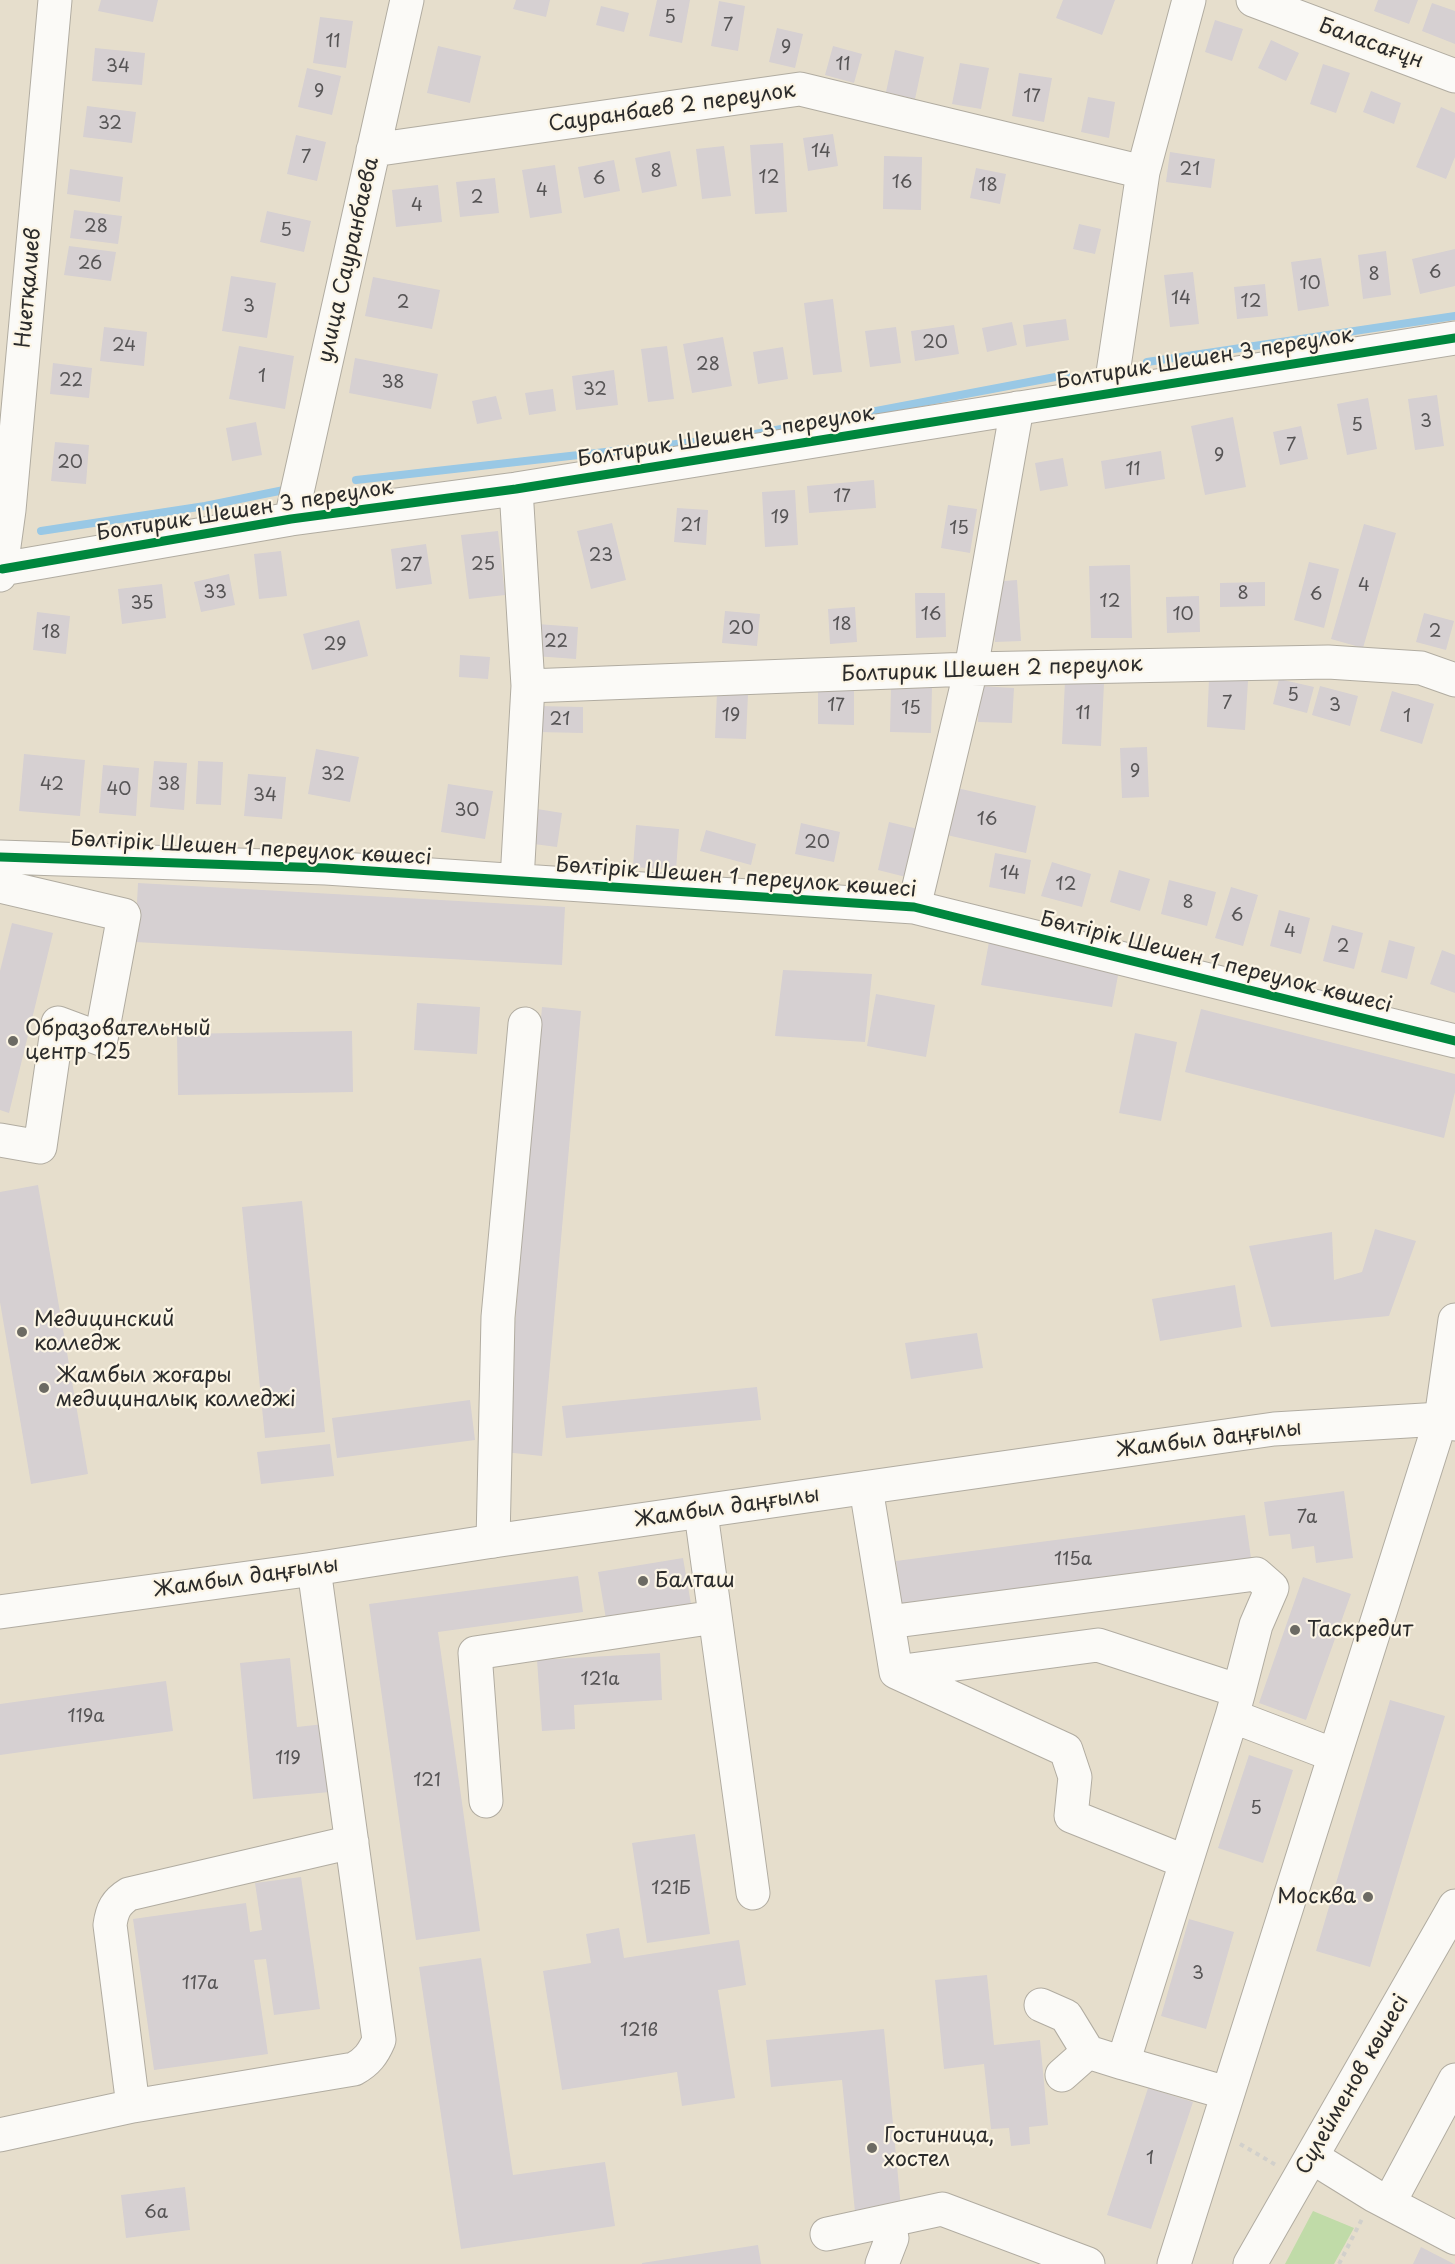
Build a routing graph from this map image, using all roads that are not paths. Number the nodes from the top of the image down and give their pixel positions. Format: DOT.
graph roads {
  1 [pos="55,0"];
  2 [pos="407,0"];
  3 [pos="1189,0"];
  4 [pos="1253,0"];
  5 [pos="1455,76"];
  6 [pos="373,150"];
  7 [pos="1143,172"];
  8 [pos="1455,338"];
  9 [pos="1110,393"];
  10 [pos="1017,408"];
  11 [pos="516,489"];
  12 [pos="291,519"];
  13 [pos="1,572"];
  14 [pos="971,669"];
  15 [pos="1455,680"];
  16 [pos="528,686"];
  17 [pos="0,857"];
  18 [pos="517,880"];
  19 [pos="0,886"];
  20 [pos="914,907"];
  21 [pos="525,1024"];
  22 [pos="1455,1041"];
  23 [pos="0,1140"];
  24 [pos="1455,1320"];
  25 [pos="1448,1422"];
  26 [pos="866,1488"];
  27 [pos="701,1513"];
  28 [pos="493,1541"];
  29 [pos="314,1569"];
  30 [pos="0,1589"];
  31 [pos="85,1600"];
  32 [pos="0,1612"];
  33 [pos="715,1617"];
  34 [pos="888,1622"];
  35 [pos="896,1672"];
  36 [pos="1235,1703"];
  37 [pos="1334,1755"];
  38 [pos="486,1801"];
  39 [pos="352,1842"];
  40 [pos="1186,1862"];
  41 [pos="753,1893"];
  42 [pos="1455,1906"];
  43 [pos="1447,1939"];
  44 [pos="1041,2005"];
  45 [pos="1088,2052"];
  46 [pos="1123,2063"];
  47 [pos="1062,2075"];
  48 [pos="1455,2080"];
  49 [pos="1227,2093"];
  50 [pos="133,2106"];
  51 [pos="0,2135"];
  52 [pos="1305,2168"];
  53 [pos="1382,2200"];
  54 [pos="827,2234"];
  55 [pos="1455,2238"];
  56 [pos="1088,2264"];
  57 [pos="1174,2264"];
  58 [pos="1250,2264"];
  1 -- 13 [label="street, Ниетқалиев"];
  2 -- 6 [label="street, улица Сауранбаева"];
  3 -- 7 [label="street"];
  4 -- 5 [label="street, Баласағұн"];
  6 -- 7 [label="street, Сауранбаев 2 переулок"];
  6 -- 12 [label="street, улица Сауранбаева"];
  7 -- 9 [label="street"];
  8 -- 9 [label="street, Болтирик Шешен 3 переулок"];
  9 -- 10 [label="street, Болтирик Шешен 3 переулок"];
  10 -- 11 [label="street, Болтирик Шешен 3 переулок"];
  10 -- 14 [label="street"];
  11 -- 12 [label="street, Болтирик Шешен 3 переулок"];
  11 -- 16 [label="street"];
  12 -- 13 [label="street, Болтирик Шешен 3 переулок"];
  14 -- 15 [label="street, Болтирик Шешен 2 переулок"];
  14 -- 16 [label="street, Болтирик Шешен 2 переулок"];
  14 -- 20 [label="street"];
  16 -- 18 [label="street"];
  17 -- 18 [label="street, Бөлтірік Шешен 1 переулок көшесі"];
  18 -- 20 [label="street, Бөлтірік Шешен 1 переулок көшесі"];
  19 -- 23 [label="street"];
  20 -- 22 [label="street, Бөлтірік Шешен 1 переулок көшесі"];
  21 -- 28 [label="street"];
  24 -- 25 [label="street"];
  25 -- 26 [label="street, Жамбыл даңғылы"];
  25 -- 37 [label="street"];
  26 -- 27 [label="street, Жамбыл даңғылы"];
  26 -- 34 [label="street"];
  27 -- 28 [label="street, Жамбыл даңғылы"];
  27 -- 33 [label="street"];
  28 -- 29 [label="street, Жамбыл даңғылы"];
  29 -- 31 [label="street, Жамбыл даңғылы"];
  29 -- 39 [label="street"];
  30 -- 31 [label="street"];
  31 -- 32 [label="street, Жамбыл даңғылы"];
  33 -- 38 [label="street"];
  33 -- 41 [label="street"];
  34 -- 35 [label="street"];
  34 -- 36 [label="street"];
  35 -- 36 [label="street"];
  35 -- 40 [label="street"];
  36 -- 37 [label="street"];
  36 -- 40 [label="street"];
  37 -- 49 [label="street"];
  39 -- 50 [label="street"];
  39 -- 50 [label="street"];
  40 -- 46 [label="street"];
  42 -- 43 [label="street, Сүлейменов көшесі"];
  43 -- 52 [label="street, Сүлейменов көшесі"];
  44 -- 45 [label="street"];
  45 -- 46 [label="street"];
  45 -- 47 [label="street"];
  46 -- 49 [label="street"];
  48 -- 53 [label="street"];
  49 -- 57 [label="street"];
  50 -- 51 [label="street"];
  52 -- 53 [label="street"];
  52 -- 58 [label="street, Сүлейменов көшесі"];
  53 -- 55 [label="street"];
  54 -- 56 [label="street"];
}
